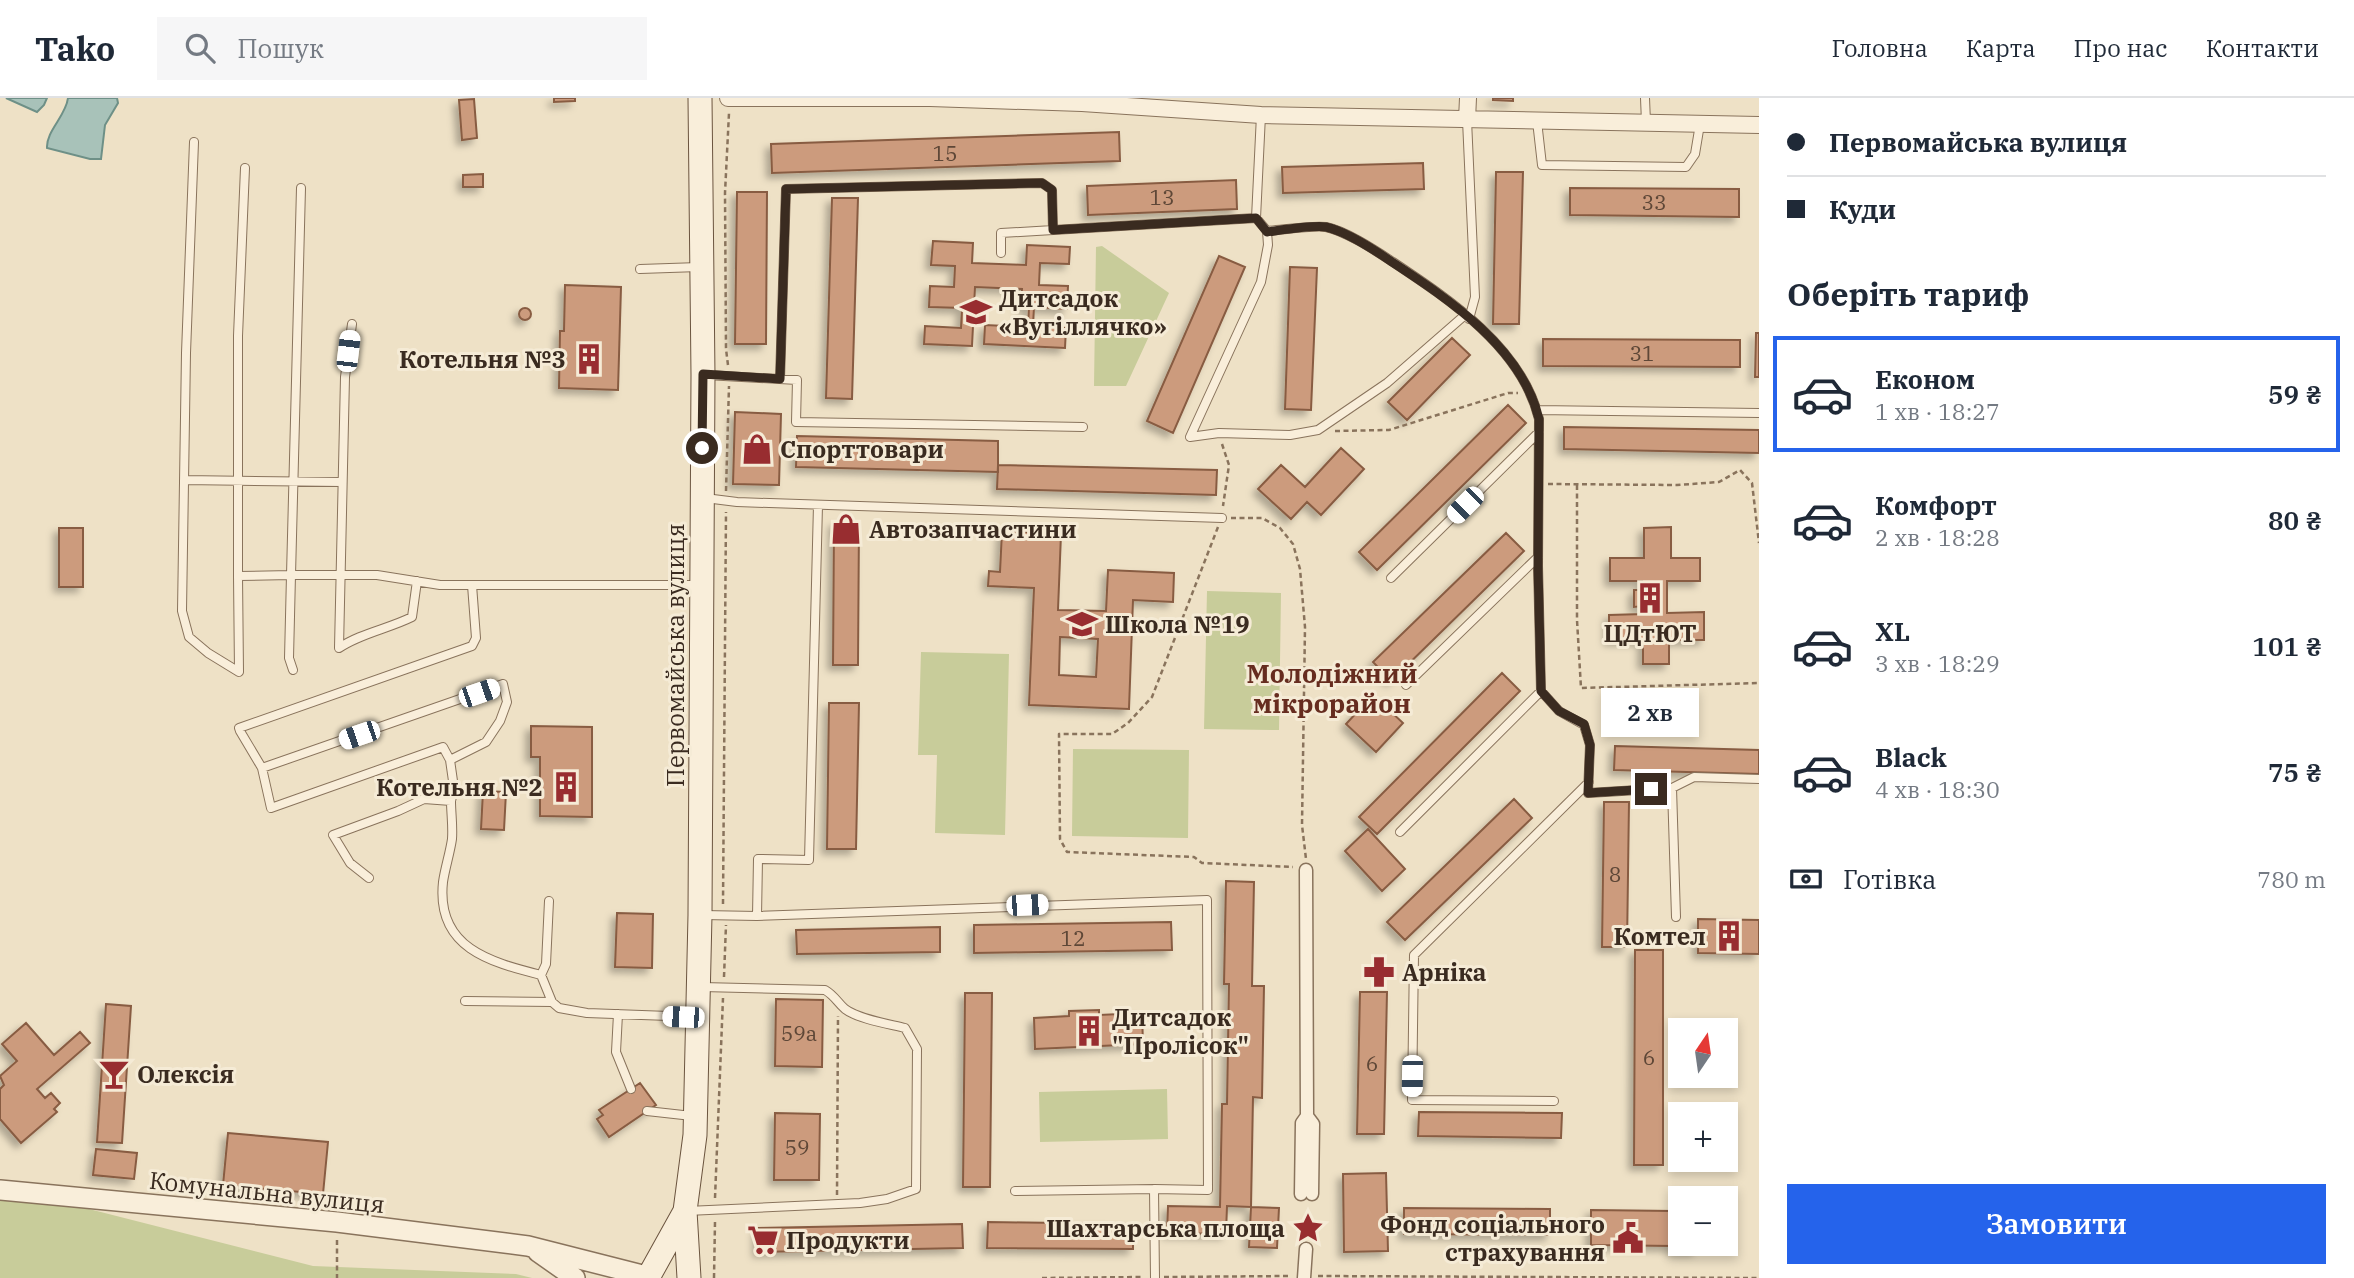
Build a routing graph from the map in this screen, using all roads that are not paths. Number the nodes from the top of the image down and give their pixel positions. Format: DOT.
graph roads {
  1 [pos="699,98"];
  2 [pos="728,98"];
  3 [pos="930,98"];
  4 [pos="1468,98"];
  5 [pos="1645,98"];
  6 [pos="1082,101"];
  7 [pos="1264,109"];
  8 [pos="1467,120"];
  9 [pos="1537,121"];
  10 [pos="1646,122"];
  11 [pos="1700,124"];
  12 [pos="1759,125"];
  13 [pos="194,142"];
  14 [pos="245,168"];
  15 [pos="301,188"];
  16 [pos="1256,218"];
  17 [pos="1053,230"];
  18 [pos="1267,232"];
  19 [pos="1000,253"];
  20 [pos="702,267"];
  21 [pos="640,269"];
  22 [pos="1467,317"];
  23 [pos="352,324"];
  24 [pos="703,374"];
  25 [pos="780,379"];
  26 [pos="1537,410"];
  27 [pos="1759,413"];
  28 [pos="1083,427"];
  29 [pos="1539,432"];
  30 [pos="184,480"];
  31 [pos="238,481"];
  32 [pos="293,482"];
  33 [pos="342,482"];
  34 [pos="702,498"];
  35 [pos="818,505"];
  36 [pos="1222,517"];
  37 [pos="1538,557"];
  38 [pos="291,575"];
  39 [pos="340,575"];
  40 [pos="238,576"];
  41 [pos="1391,579"];
  42 [pos="417,581"];
  43 [pos="472,585"];
  44 [pos="701,585"];
  45 [pos="293,670"];
  46 [pos="1406,685"];
  47 [pos="1541,691"];
  48 [pos="450,760"];
  49 [pos="262,768"];
  50 [pos="1759,779"];
  51 [pos="1589,782"];
  52 [pos="1672,788"];
  53 [pos="452,801"];
  54 [pos="1400,832"];
  55 [pos="1306,870"];
  56 [pos="369,878"];
  57 [pos="549,901"];
  58 [pos="700,915"];
  59 [pos="757,916"];
  60 [pos="1676,917"];
  61 [pos="541,975"];
  62 [pos="699,987"];
  63 [pos="465,1001"];
  64 [pos="552,1002"];
  65 [pos="618,1014"];
  66 [pos="699,1017"];
  67 [pos="631,1089"];
  68 [pos="1554,1101"];
  69 [pos="647,1111"];
  70 [pos="696,1116"];
  71 [pos="1154,1189"];
  72 [pos="0,1191"];
  73 [pos="1015,1191"];
  74 [pos="1307,1194"];
  75 [pos="685,1211"];
  76 [pos="528,1246"];
  77 [pos="1306,1249"];
  78 [pos="647,1276"];
  79 [pos="1155,1277"];
  80 [pos="1304,1277"];
  81 [pos="575,1278"];
  82 [pos="681,1278"];
  83 [pos="689,1278"];
  1 -- 20 [label="main road, Первомайська вулиця"];
  2 -- 3 [label="street"];
  3 -- 6 [label="street"];
  4 -- 8 [label="street"];
  5 -- 10 [label="lane"];
  6 -- 7 [label="street"];
  7 -- 8 [label="street"];
  7 -- 16 [label="lane"];
  8 -- 9 [label="street"];
  8 -- 22 [label="lane"];
  9 -- 10 [label="street"];
  9 -- 11 [label="lane"];
  10 -- 11 [label="street"];
  11 -- 12 [label="street"];
  13 -- 30 [label="lane"];
  14 -- 31 [label="lane"];
  15 -- 32 [label="lane"];
  16 -- 17 [label="lane"];
  16 -- 18 [label="lane"];
  17 -- 19 [label="lane"];
  17 -- 25 [label="lane"];
  18 -- 22 [label="lane"];
  18 -- 22 [label="lane"];
  20 -- 21 [label="lane"];
  20 -- 24 [label="main road, Первомайська вулиця"];
  22 -- 26 [label="lane"];
  23 -- 33 [label="lane"];
  24 -- 25 [label="lane"];
  24 -- 34 [label="main road, Первомайська вулиця"];
  25 -- 28 [label="lane"];
  26 -- 27 [label="lane"];
  26 -- 29 [label="lane"];
  29 -- 37 [label="lane"];
  29 -- 41 [label="lane"];
  30 -- 31 [label="lane"];
  30 -- 40 [label="lane"];
  31 -- 32 [label="lane"];
  31 -- 40 [label="lane"];
  32 -- 33 [label="lane"];
  32 -- 38 [label="lane"];
  33 -- 39 [label="lane"];
  34 -- 35 [label="lane"];
  34 -- 44 [label="main road, Первомайська вулиця"];
  35 -- 36 [label="lane"];
  35 -- 59 [label="lane"];
  37 -- 46 [label="lane"];
  37 -- 47 [label="lane"];
  38 -- 39 [label="lane"];
  38 -- 40 [label="lane"];
  38 -- 45 [label="lane"];
  39 -- 42 [label="lane"];
  39 -- 42 [label="lane"];
  42 -- 43 [label="lane"];
  43 -- 44 [label="lane"];
  43 -- 49 [label="lane"];
  44 -- 58 [label="main road, Первомайська вулиця"];
  47 -- 51 [label="lane"];
  47 -- 54 [label="lane"];
  48 -- 49 [label="lane"];
  48 -- 49 [label="lane"];
  48 -- 53 [label="lane"];
  50 -- 52 [label="lane"];
  51 -- 52 [label="lane"];
  51 -- 68 [label="lane"];
  52 -- 60 [label="lane"];
  53 -- 56 [label="lane"];
  53 -- 61 [label="lane"];
  55 -- 74 [label="street"];
  57 -- 61 [label="lane"];
  58 -- 59 [label="lane"];
  58 -- 62 [label="main road, Первомайська вулиця"];
  59 -- 71 [label="lane"];
  61 -- 64 [label="lane"];
  62 -- 66 [label="main road, Первомайська вулиця"];
  62 -- 75 [label="lane"];
  63 -- 64 [label="lane"];
  64 -- 65 [label="lane"];
  65 -- 66 [label="lane"];
  65 -- 67 [label="lane"];
  66 -- 70 [label="main road, Первомайська вулиця"];
  69 -- 70 [label="lane"];
  70 -- 75 [label="main road, Первомайська вулиця"];
  71 -- 73 [label="lane"];
  71 -- 79 [label="lane"];
  72 -- 76 [label="street, Комунальна вулиця"];
  75 -- 78 [label="main road, Первомайська вулиця"];
  75 -- 83 [label="main road, Первомайська вулиця"];
  76 -- 78 [label="street, Комунальна вулиця"];
  76 -- 81 [label="street, Комунальна вулиця"];
  77 -- 80 [label="street"];
  78 -- 82 [label="main road"];
}
